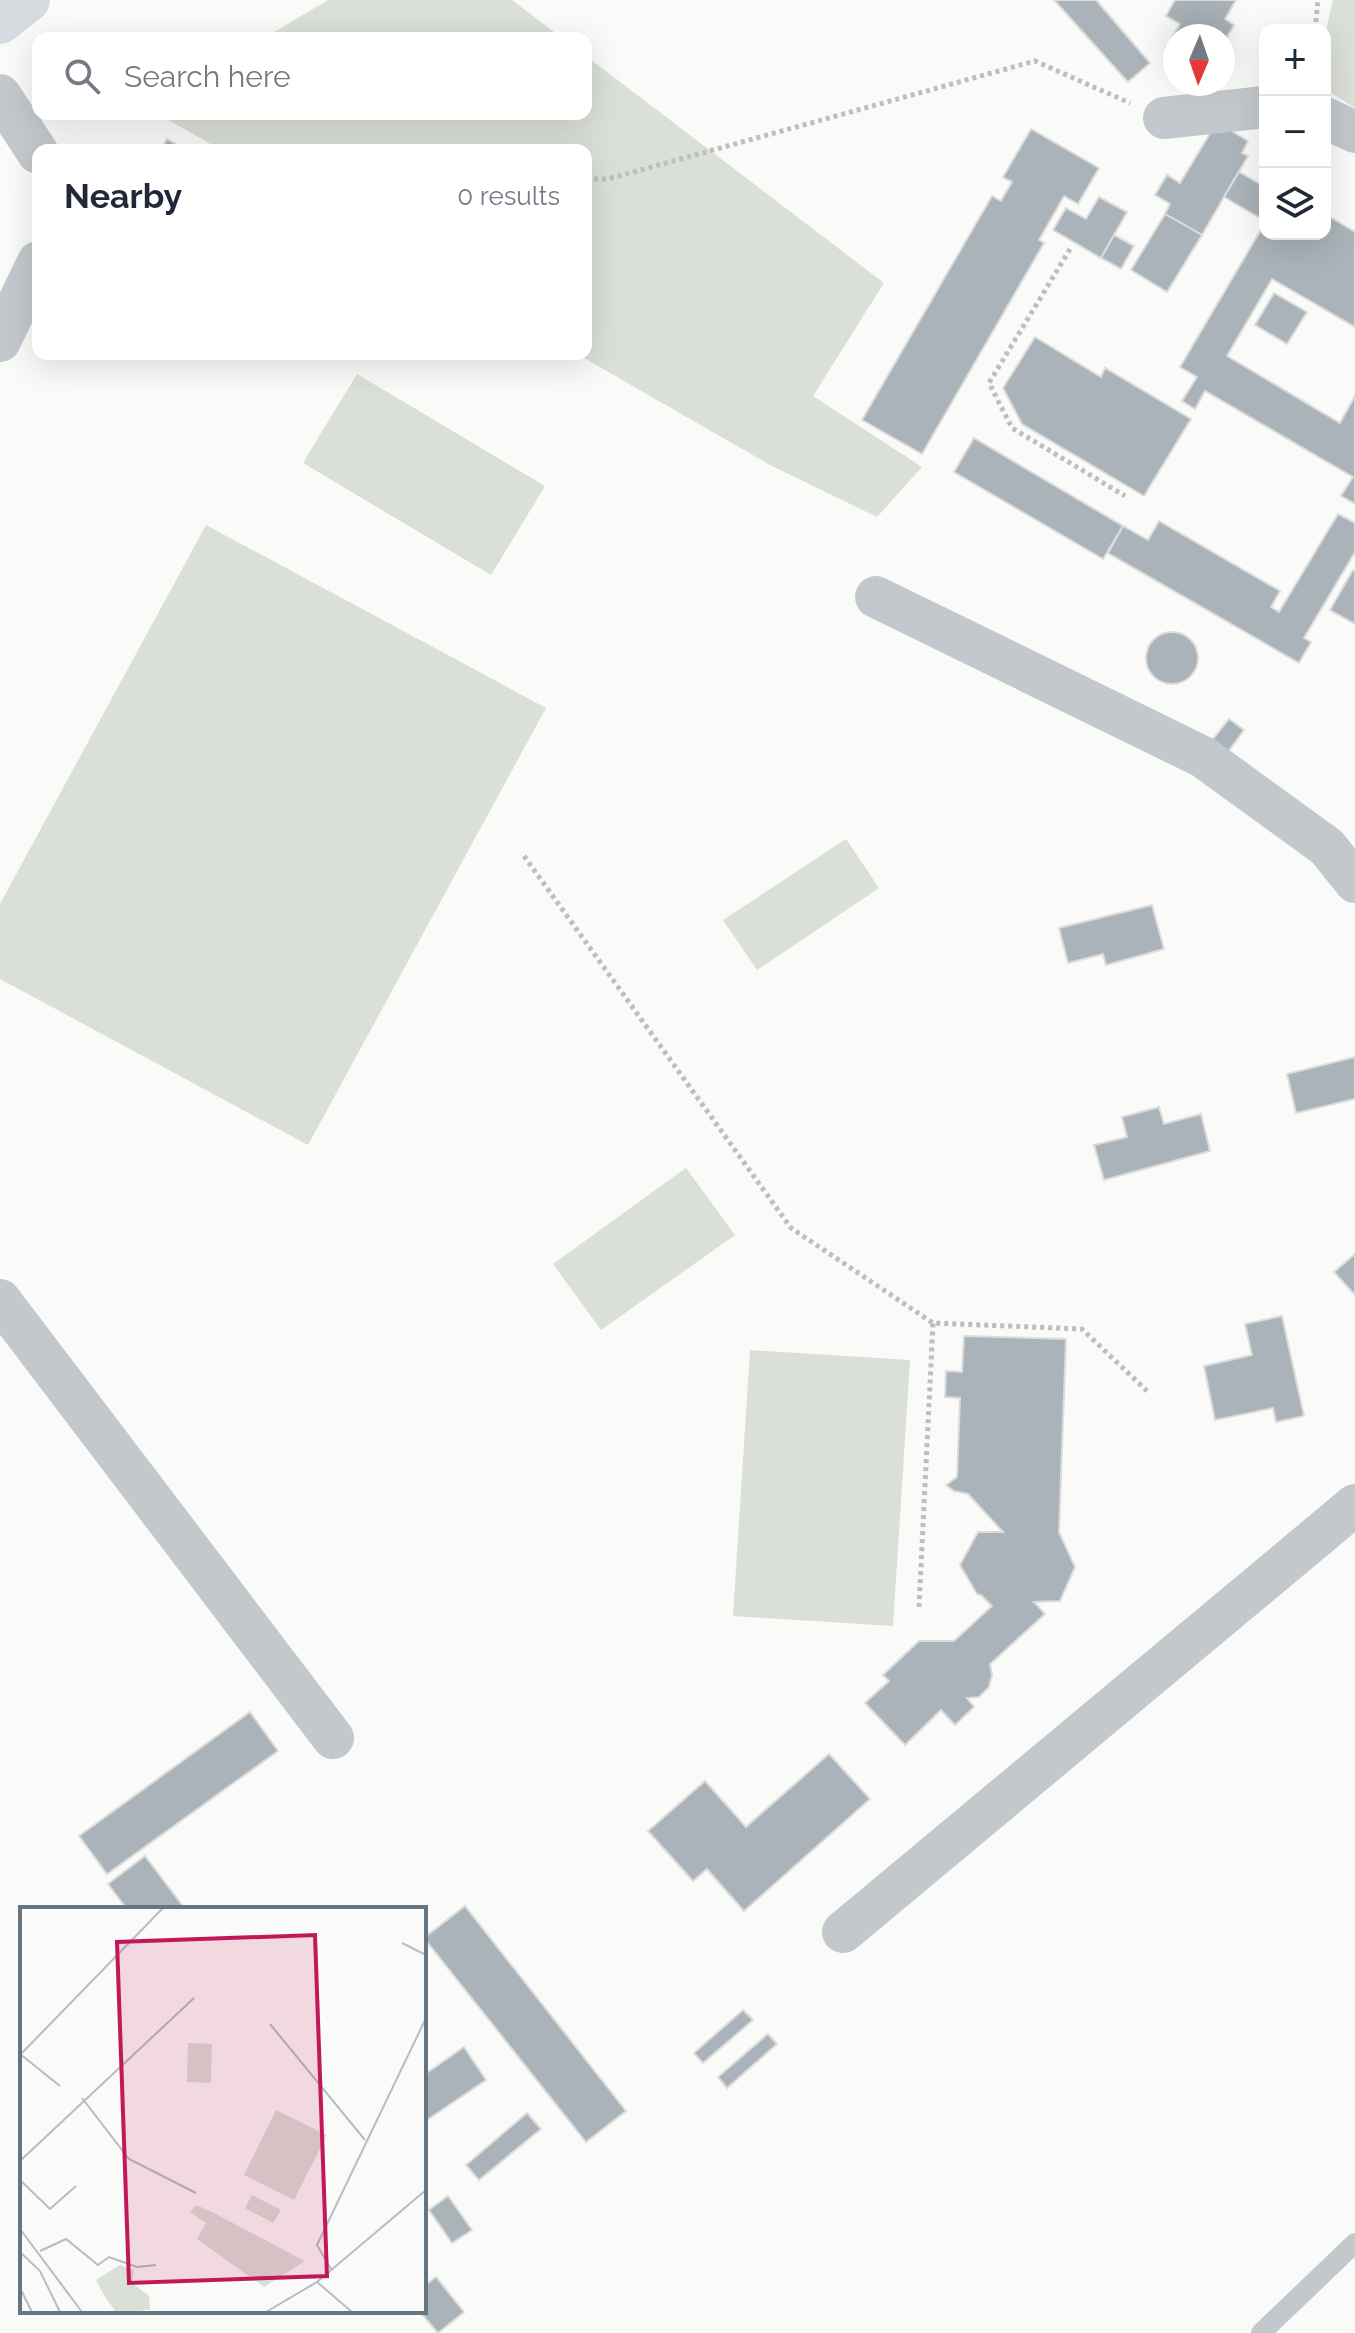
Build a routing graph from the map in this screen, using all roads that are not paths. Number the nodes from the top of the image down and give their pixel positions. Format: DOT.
graph roads {
  1 [pos="28,0"];
  2 [pos="0,22"];
  3 [pos="0,95"];
  4 [pos="1259,108"];
  5 [pos="1164,118"];
  6 [pos="1331,121"];
  7 [pos="1355,132"];
  8 [pos="32,144"];
  9 [pos="32,274"];
  10 [pos="0,341"];
  11 [pos="876,597"];
  12 [pos="1355,882"];
  13 [pos="0,1300"];
  14 [pos="1355,1505"];
  15 [pos="333,1738"];
  16 [pos="843,1932"];
  17 [pos="1355,2243"];
  18 [pos="1261,2333"];
  1 -- 2 [label="main road"];
  3 -- 8 [label="street"];
  4 -- 5 [label="street"];
  6 -- 7 [label="street"];
  9 -- 10 [label="street"];
  11 -- 12 [label="street"];
  13 -- 15 [label="street"];
  14 -- 16 [label="street"];
  17 -- 18 [label="lane"];
}
